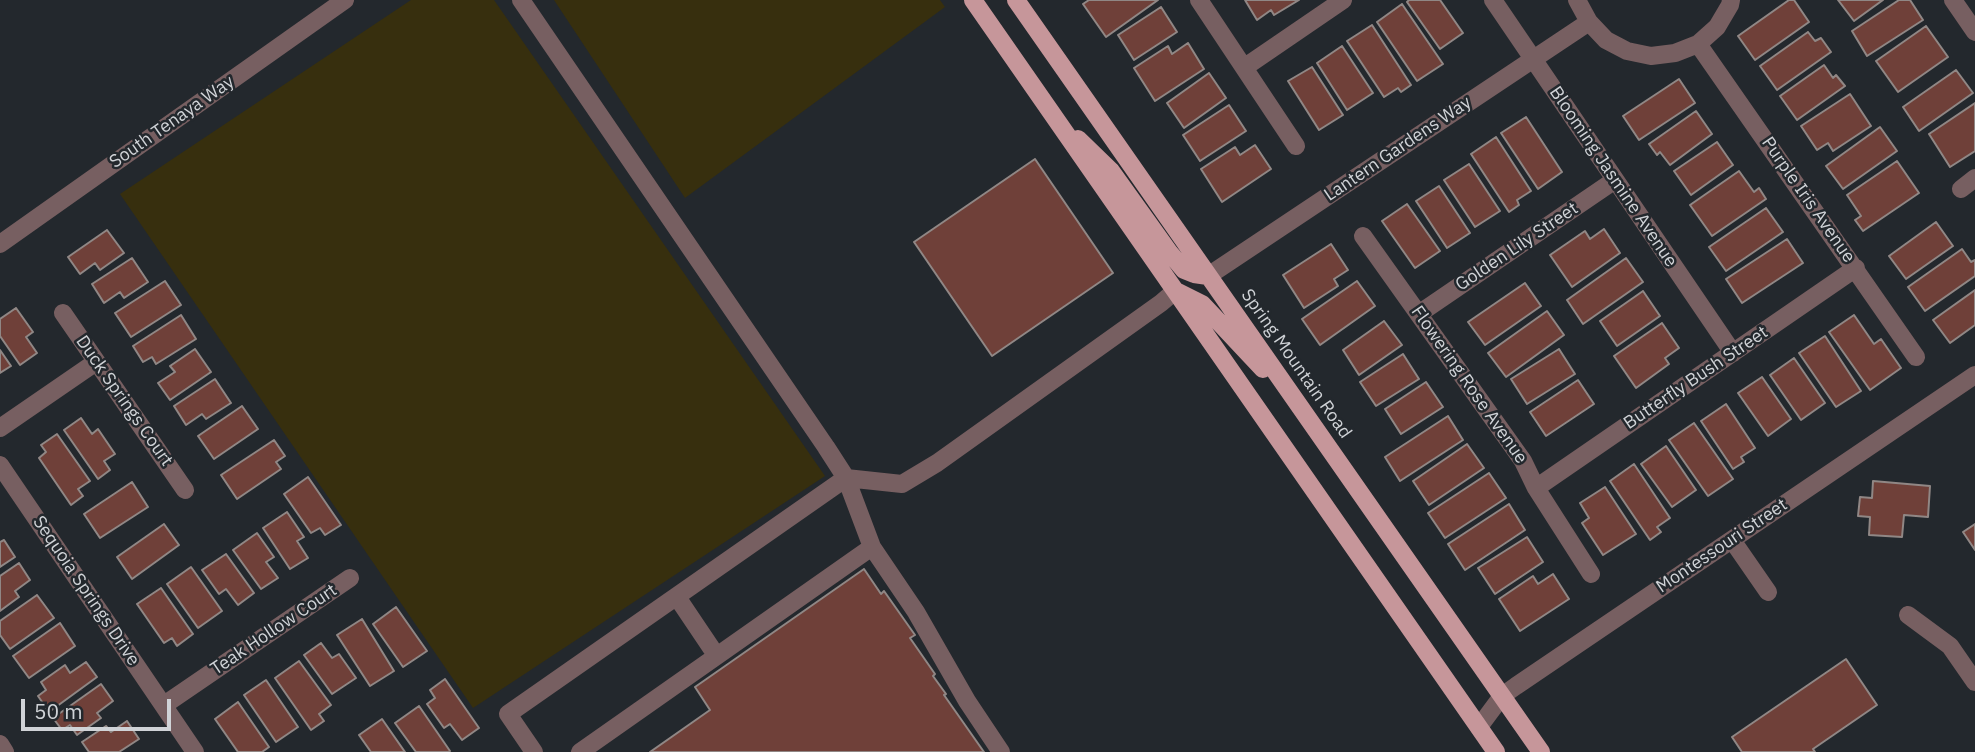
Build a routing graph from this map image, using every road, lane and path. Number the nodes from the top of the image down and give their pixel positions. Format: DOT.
graph roads {
  1 [pos="345,0"];
  2 [pos="521,0"];
  3 [pos="973,0"];
  4 [pos="1016,0"];
  5 [pos="1199,0"];
  6 [pos="1343,0"];
  7 [pos="1493,0"];
  8 [pos="1577,0"];
  9 [pos="1731,0"];
  10 [pos="1953,0"];
  11 [pos="1589,22"];
  12 [pos="1975,32"];
  13 [pos="1698,44"];
  14 [pos="1533,60"];
  15 [pos="1245,67"];
  16 [pos="1046,107"];
  17 [pos="1296,146"];
  18 [pos="1615,180"];
  19 [pos="1363,236"];
  20 [pos="0,244"];
  21 [pos="1856,268"];
  22 [pos="1208,276"];
  23 [pos="1175,291"];
  24 [pos="63,313"];
  25 [pos="1420,313"];
  26 [pos="1733,353"];
  27 [pos="1916,357"];
  28 [pos="96,362"];
  29 [pos="1975,375"];
  30 [pos="1304,412"];
  31 [pos="0,428"];
  32 [pos="0,465"];
  33 [pos="846,478"];
  34 [pos="1536,488"];
  35 [pos="185,490"];
  36 [pos="1732,540"];
  37 [pos="872,547"];
  38 [pos="1591,574"];
  39 [pos="350,578"];
  40 [pos="1768,592"];
  41 [pos="677,597"];
  42 [pos="1908,615"];
  43 [pos="716,655"];
  44 [pos="1975,682"];
  45 [pos="1502,696"];
  46 [pos="164,705"];
  47 [pos="1479,727"];
  48 [pos="0,744"];
  49 [pos="5,752"];
  50 [pos="195,752"];
  51 [pos="534,752"];
  52 [pos="580,752"];
  53 [pos="1001,752"];
  54 [pos="1496,752"];
  55 [pos="1541,752"];
  1 -- 20 [label="street, South Tenaya Way"];
  2 -- 33 [label="street"];
  3 -- 16 [label="main road"];
  4 -- 22 [label="main road, Spring Mountain Road"];
  5 -- 15 [label="street"];
  6 -- 15 [label="street"];
  7 -- 14 [label="street, Blooming Jasmine Avenue"];
  8 -- 11 [label="street"];
  9 -- 13 [label="street"];
  10 -- 12 [label="street"];
  11 -- 13 [label="street"];
  11 -- 14 [label="street, Lantern Gardens Way"];
  13 -- 21 [label="street, Purple Iris Avenue"];
  14 -- 18 [label="street, Blooming Jasmine Avenue"];
  14 -- 22 [label="street, Lantern Gardens Way"];
  15 -- 17 [label="street"];
  16 -- 22 [label="main road"];
  16 -- 23 [label="main road"];
  18 -- 25 [label="street, Golden Lily Street"];
  18 -- 26 [label="street, Blooming Jasmine Avenue"];
  19 -- 25 [label="street, Flowering Rose Avenue"];
  21 -- 26 [label="street, Butterfly Bush Street"];
  21 -- 27 [label="street, Purple Iris Avenue"];
  22 -- 30 [label="main road, Spring Mountain Road"];
  23 -- 30 [label="main road"];
  23 -- 33 [label="street"];
  23 -- 47 [label="main road"];
  24 -- 28 [label="street, Duck Springs Court"];
  25 -- 34 [label="street, Flowering Rose Avenue"];
  26 -- 34 [label="street, Butterfly Bush Street"];
  28 -- 31 [label="street"];
  28 -- 35 [label="street, Duck Springs Court"];
  29 -- 36 [label="street, Montessouri Street"];
  30 -- 45 [label="main road, Spring Mountain Road"];
  32 -- 46 [label="street, Sequoia Springs Drive"];
  33 -- 37 [label="street"];
  33 -- 41 [label="street"];
  34 -- 38 [label="street, Flowering Rose Avenue"];
  36 -- 40 [label="street"];
  36 -- 45 [label="street, Montessouri Street"];
  37 -- 43 [label="street"];
  37 -- 53 [label="street"];
  39 -- 46 [label="street, Teak Hollow Court"];
  41 -- 43 [label="street"];
  41 -- 51 [label="street"];
  42 -- 44 [label="street"];
  43 -- 52 [label="street"];
  45 -- 47 [label="street, Montessouri Street"];
  45 -- 55 [label="main road, Spring Mountain Road"];
  46 -- 50 [label="street, Sequoia Springs Drive"];
  47 -- 54 [label="main road"];
  48 -- 49 [label="street"];
}
